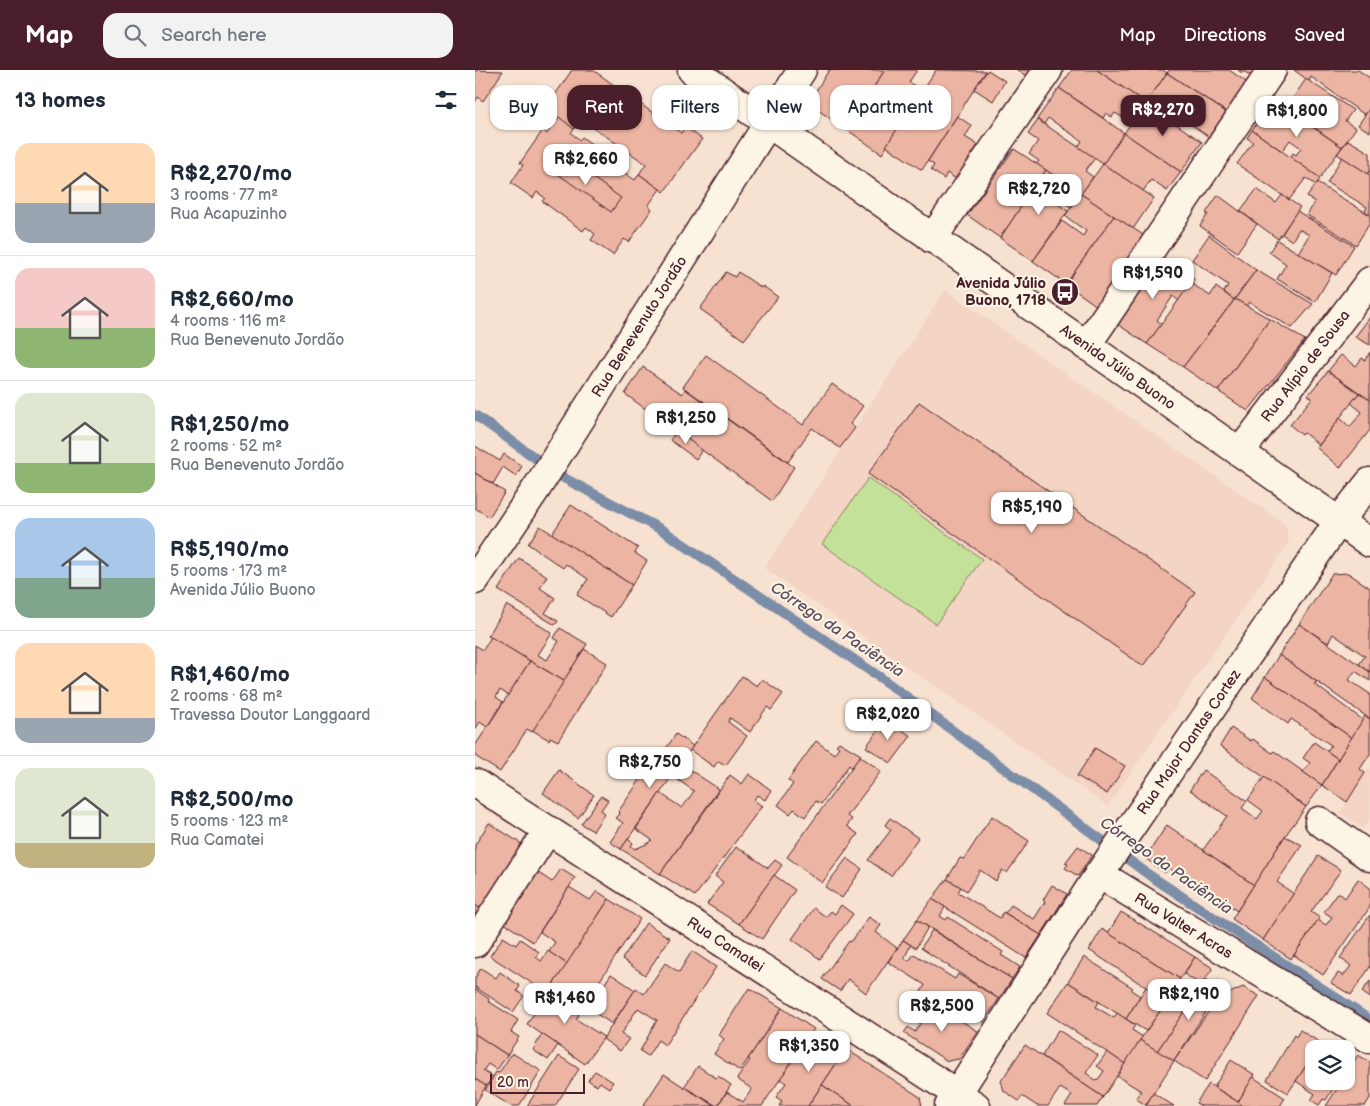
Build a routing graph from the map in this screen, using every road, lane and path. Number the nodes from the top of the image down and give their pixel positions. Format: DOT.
graph roads {
  1 [pos="692,70"];
  2 [pos="802,70"];
  3 [pos="1048,70"];
  4 [pos="1272,70"];
  5 [pos="792,85"];
  6 [pos="748,110"];
  7 [pos="763,130"];
  8 [pos="776,130"];
  9 [pos="932,239"];
  10 [pos="1370,281"];
  11 [pos="1086,346"];
  12 [pos="1240,452"];
  13 [pos="1370,482"];
  14 [pos="1339,521"];
  15 [pos="1370,543"];
  16 [pos="479,565"];
  17 [pos="475,782"];
  18 [pos="1319,821"];
  19 [pos="548,830"];
  20 [pos="1370,857"];
  21 [pos="1101,871"];
  22 [pos="475,943"];
  23 [pos="1370,1039"];
  24 [pos="960,1102"];
  1 -- 6 [label="street, Avenida Júlio Buono"];
  2 -- 5 [label="street, Rua Benevenuto Jordão"];
  3 -- 9 [label="street"];
  4 -- 11 [label="street"];
  7 -- 16 [label="street, Rua Benevenuto Jordão"];
  8 -- 9 [label="street, Avenida Júlio Buono"];
  9 -- 11 [label="street, Avenida Júlio Buono"];
  10 -- 12 [label="street, Rua Alípio de Sousa"];
  11 -- 12 [label="street, Avenida Júlio Buono"];
  12 -- 14 [label="street, Avenida Júlio Buono"];
  13 -- 14 [label="street, Rua Major Dantas Cortez"];
  14 -- 15 [label="street, Avenida Júlio Buono"];
  14 -- 21 [label="street, Rua Major Dantas Cortez"];
  17 -- 19 [label="street, Rua Camatei"];
  18 -- 20 [label="street"];
  19 -- 22 [label="street"];
  19 -- 24 [label="street, Rua Camatei"];
  21 -- 23 [label="street, Rua Valter Acras"];
  21 -- 24 [label="street, Rua Major Dantas Cortez"];
}
